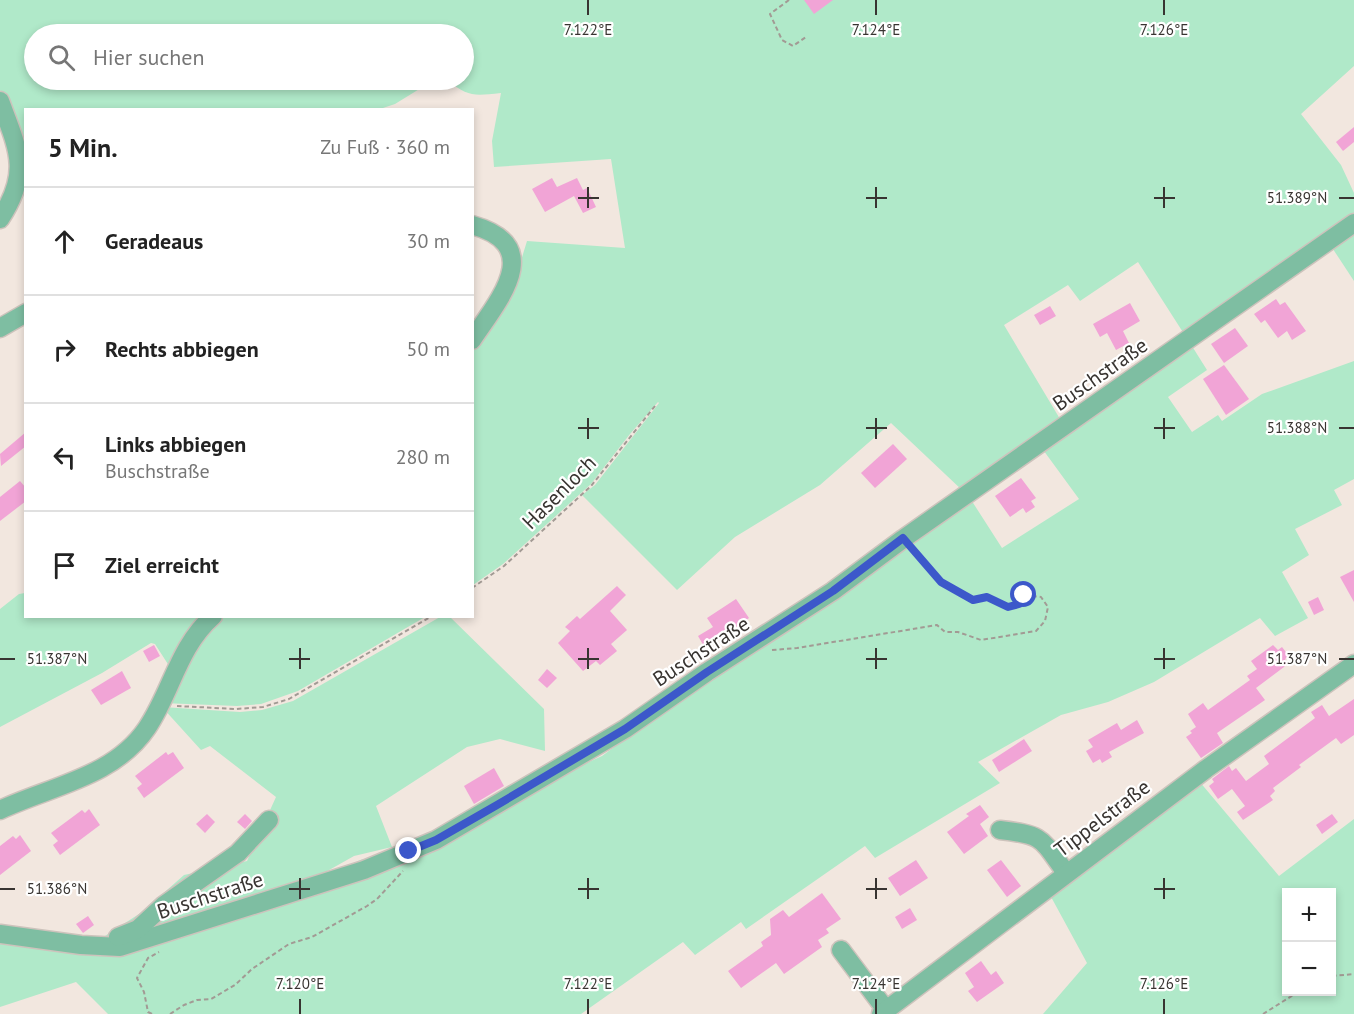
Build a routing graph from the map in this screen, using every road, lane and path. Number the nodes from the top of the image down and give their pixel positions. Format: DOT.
graph roads {
  1 [pos="789,0"];
  2 [pos="806,37"];
  3 [pos="0,101"];
  4 [pos="0,219"];
  5 [pos="1354,223"];
  6 [pos="474,226"];
  7 [pos="24,314"];
  8 [pos="0,328"];
  9 [pos="474,337"];
  10 [pos="656,406"];
  11 [pos="903,538"];
  12 [pos="474,587"];
  13 [pos="211,618"];
  14 [pos="429,618"];
  15 [pos="742,650"];
  16 [pos="1354,664"];
  17 [pos="159,705"];
  18 [pos="0,810"];
  19 [pos="270,820"];
  20 [pos="1000,830"];
  21 [pos="409,851"];
  22 [pos="1066,873"];
  23 [pos="0,934"];
  24 [pos="95,946"];
  25 [pos="163,950"];
  26 [pos="841,950"];
  27 [pos="1354,974"];
  28 [pos="1336,976"];
  29 [pos="1292,996"];
  30 [pos="883,1012"];
  31 [pos="152,1014"];
  32 [pos="170,1014"];
  33 [pos="1263,1014"];
  1 -- 2 [label="path"];
  3 -- 4 [label="street"];
  5 -- 11 [label="street, Buschstraße"];
  6 -- 9 [label="street"];
  7 -- 8 [label="street"];
  10 -- 12 [label="path, Hasenloch"];
  11 -- 15 [label="street, Buschstraße"];
  11 -- 15 [label="path"];
  13 -- 17 [label="street"];
  14 -- 17 [label="path"];
  15 -- 21 [label="street, Buschstraße"];
  16 -- 22 [label="street, Tippelstraße"];
  17 -- 18 [label="street"];
  19 -- 24 [label="street"];
  20 -- 22 [label="street"];
  21 -- 24 [label="street, Buschstraße"];
  21 -- 32 [label="path"];
  22 -- 30 [label="street, Tippelstraße"];
  23 -- 24 [label="street, Buschstraße"];
  25 -- 31 [label="path"];
  26 -- 30 [label="street"];
  27 -- 28 [label="path"];
  29 -- 33 [label="path"];
}
